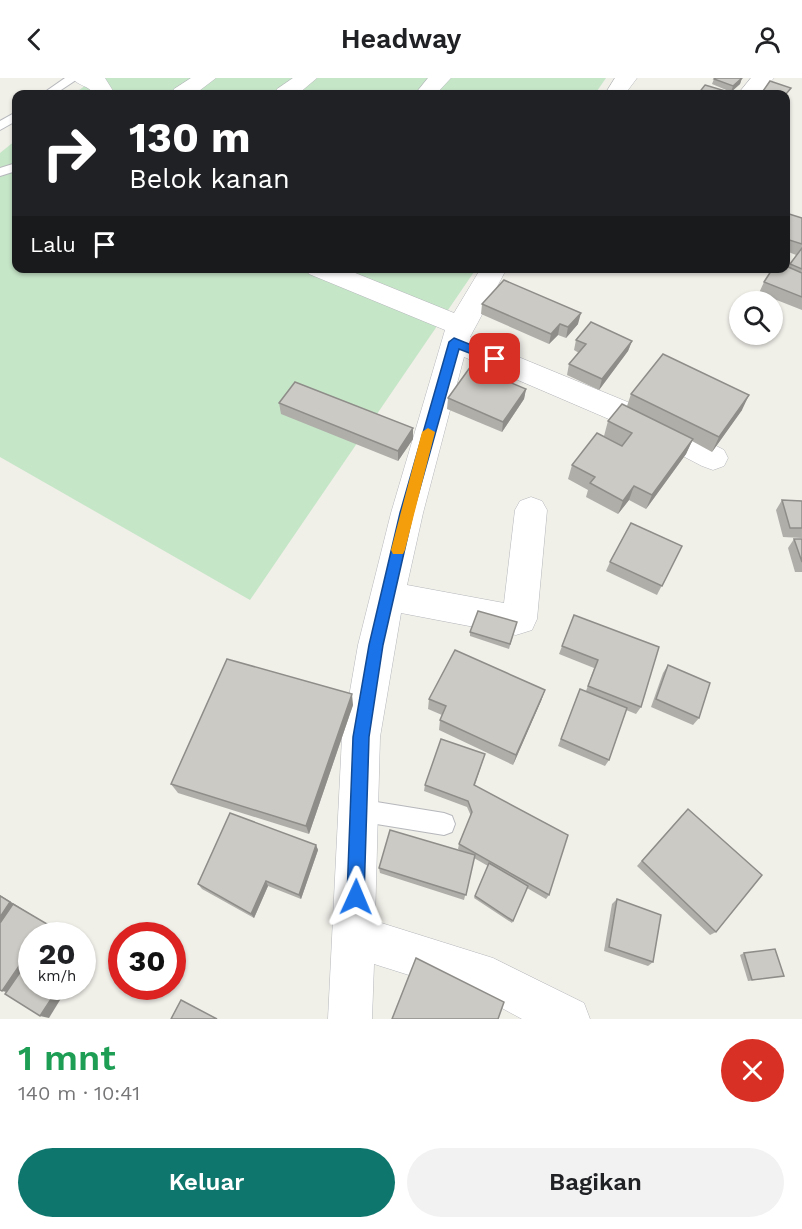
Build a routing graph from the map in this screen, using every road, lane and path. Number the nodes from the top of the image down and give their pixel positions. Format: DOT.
graph roads {
  1 [pos="73,78"];
  2 [pos="205,78"];
  3 [pos="306,78"];
  4 [pos="440,78"];
  5 [pos="763,78"];
  6 [pos="54,90"];
  7 [pos="188,90"];
  8 [pos="290,90"];
  9 [pos="429,90"];
  10 [pos="752,90"];
  11 [pos="329,273"];
  12 [pos="491,273"];
  13 [pos="457,334"];
  14 [pos="713,458"];
  15 [pos="531,510"];
  16 [pos="388,596"];
  17 [pos="358,810"];
  18 [pos="444,825"];
  19 [pos="354,936"];
  20 [pos="350,1019"];
  21 [pos="568,1019"];
  1 -- 6 [label="lane"];
  2 -- 7 [label="street"];
  3 -- 8 [label="street"];
  4 -- 9 [label="street"];
  5 -- 10 [label="street"];
  11 -- 13 [label="street"];
  12 -- 13 [label="street"];
  13 -- 14 [label="street"];
  13 -- 16 [label="street"];
  15 -- 16 [label="street"];
  16 -- 17 [label="street"];
  17 -- 18 [label="lane"];
  17 -- 19 [label="street"];
  19 -- 20 [label="street"];
  19 -- 21 [label="street"];
}
